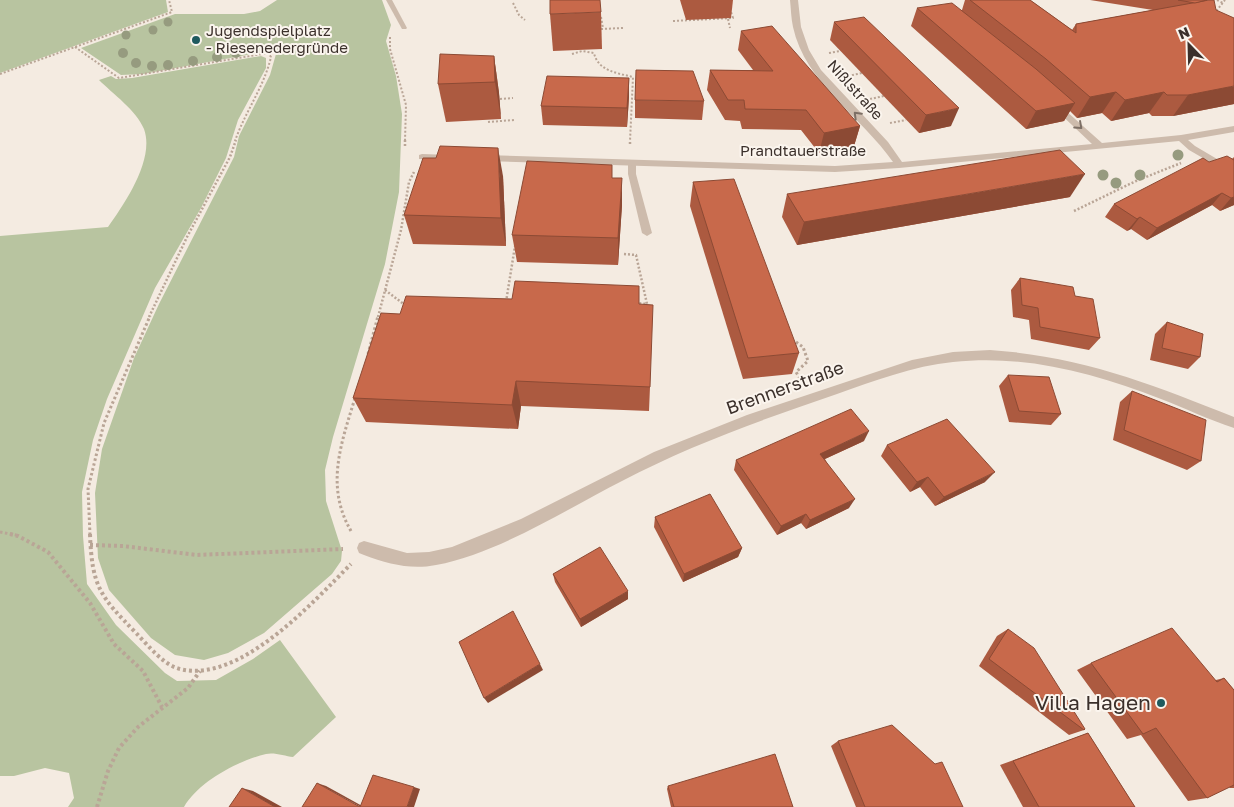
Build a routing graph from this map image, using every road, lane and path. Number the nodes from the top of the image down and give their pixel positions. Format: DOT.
graph roads {
  1 [pos="169,0"];
  2 [pos="389,0"];
  3 [pos="794,0"];
  4 [pos="1217,0"];
  5 [pos="1224,1"];
  6 [pos="513,3"];
  7 [pos="729,7"];
  8 [pos="600,13"];
  9 [pos="1214,15"];
  10 [pos="728,19"];
  11 [pos="525,20"];
  12 [pos="673,21"];
  13 [pos="404,28"];
  14 [pos="623,28"];
  15 [pos="730,28"];
  16 [pos="75,47"];
  17 [pos="572,54"];
  18 [pos="0,74"];
  19 [pos="500,98"];
  20 [pos="513,98"];
  21 [pos="1050,100"];
  22 [pos="514,120"];
  23 [pos="906,120"];
  24 [pos="488,122"];
  25 [pos="883,124"];
  26 [pos="1234,129"];
  27 [pos="1181,138"];
  28 [pos="1100,146"];
  29 [pos="629,152"];
  30 [pos="405,153"];
  31 [pos="1203,154"];
  32 [pos="422,157"];
  33 [pos="459,158"];
  34 [pos="477,158"];
  35 [pos="632,163"];
  36 [pos="899,165"];
  37 [pos="410,168"];
  38 [pos="1234,174"];
  39 [pos="1074,211"];
  40 [pos="647,233"];
  41 [pos="517,238"];
  42 [pos="624,254"];
  43 [pos="385,290"];
  44 [pos="630,303"];
  45 [pos="514,305"];
  46 [pos="411,309"];
  47 [pos="379,338"];
  48 [pos="371,342"];
  49 [pos="796,342"];
  50 [pos="366,361"];
  51 [pos="357,388"];
  52 [pos="806,388"];
  53 [pos="1234,423"];
  54 [pos="0,532"];
  55 [pos="90,545"];
  56 [pos="364,548"];
  57 [pos="200,671"];
  58 [pos="162,707"];
  59 [pos="97,807"];
  1 -- 16 [label="path"];
  2 -- 13 [label="lane"];
  36 -- 3 [label="street, Nißlstraße, one-way"];
  4 -- 5 [label="path"];
  5 -- 9 [label="path"];
  6 -- 11 [label="path"];
  7 -- 10 [label="path"];
  8 -- 14 [label="path"];
  10 -- 12 [label="path"];
  10 -- 15 [label="path"];
  13 -- 30 [label="path"];
  16 -- 18 [label="path"];
  16 -- 55 [label="path"];
  17 -- 29 [label="path"];
  19 -- 20 [label="path"];
  21 -- 28 [label="street, one-way"];
  22 -- 24 [label="path"];
  23 -- 25 [label="path"];
  26 -- 27 [label="street, Prandtauerstraße"];
  27 -- 28 [label="street, Prandtauerstraße"];
  27 -- 31 [label="street"];
  28 -- 36 [label="street, Prandtauerstraße"];
  31 -- 38 [label="street"];
  31 -- 39 [label="path"];
  32 -- 33 [label="street"];
  34 -- 35 [label="street, Prandtauerstraße"];
  35 -- 36 [label="street, Prandtauerstraße"];
  35 -- 40 [label="lane"];
  37 -- 43 [label="path"];
  41 -- 45 [label="path"];
  42 -- 44 [label="path"];
  43 -- 46 [label="path"];
  43 -- 48 [label="path"];
  47 -- 48 [label="path"];
  48 -- 50 [label="path"];
  49 -- 52 [label="path"];
  51 -- 56 [label="path"];
  53 -- 56 [label="street, Brennerstraße"];
  54 -- 58 [label="path"];
  55 -- 56 [label="path"];
  55 -- 57 [label="path"];
  56 -- 57 [label="path"];
  57 -- 58 [label="path"];
  58 -- 59 [label="path"];
}
